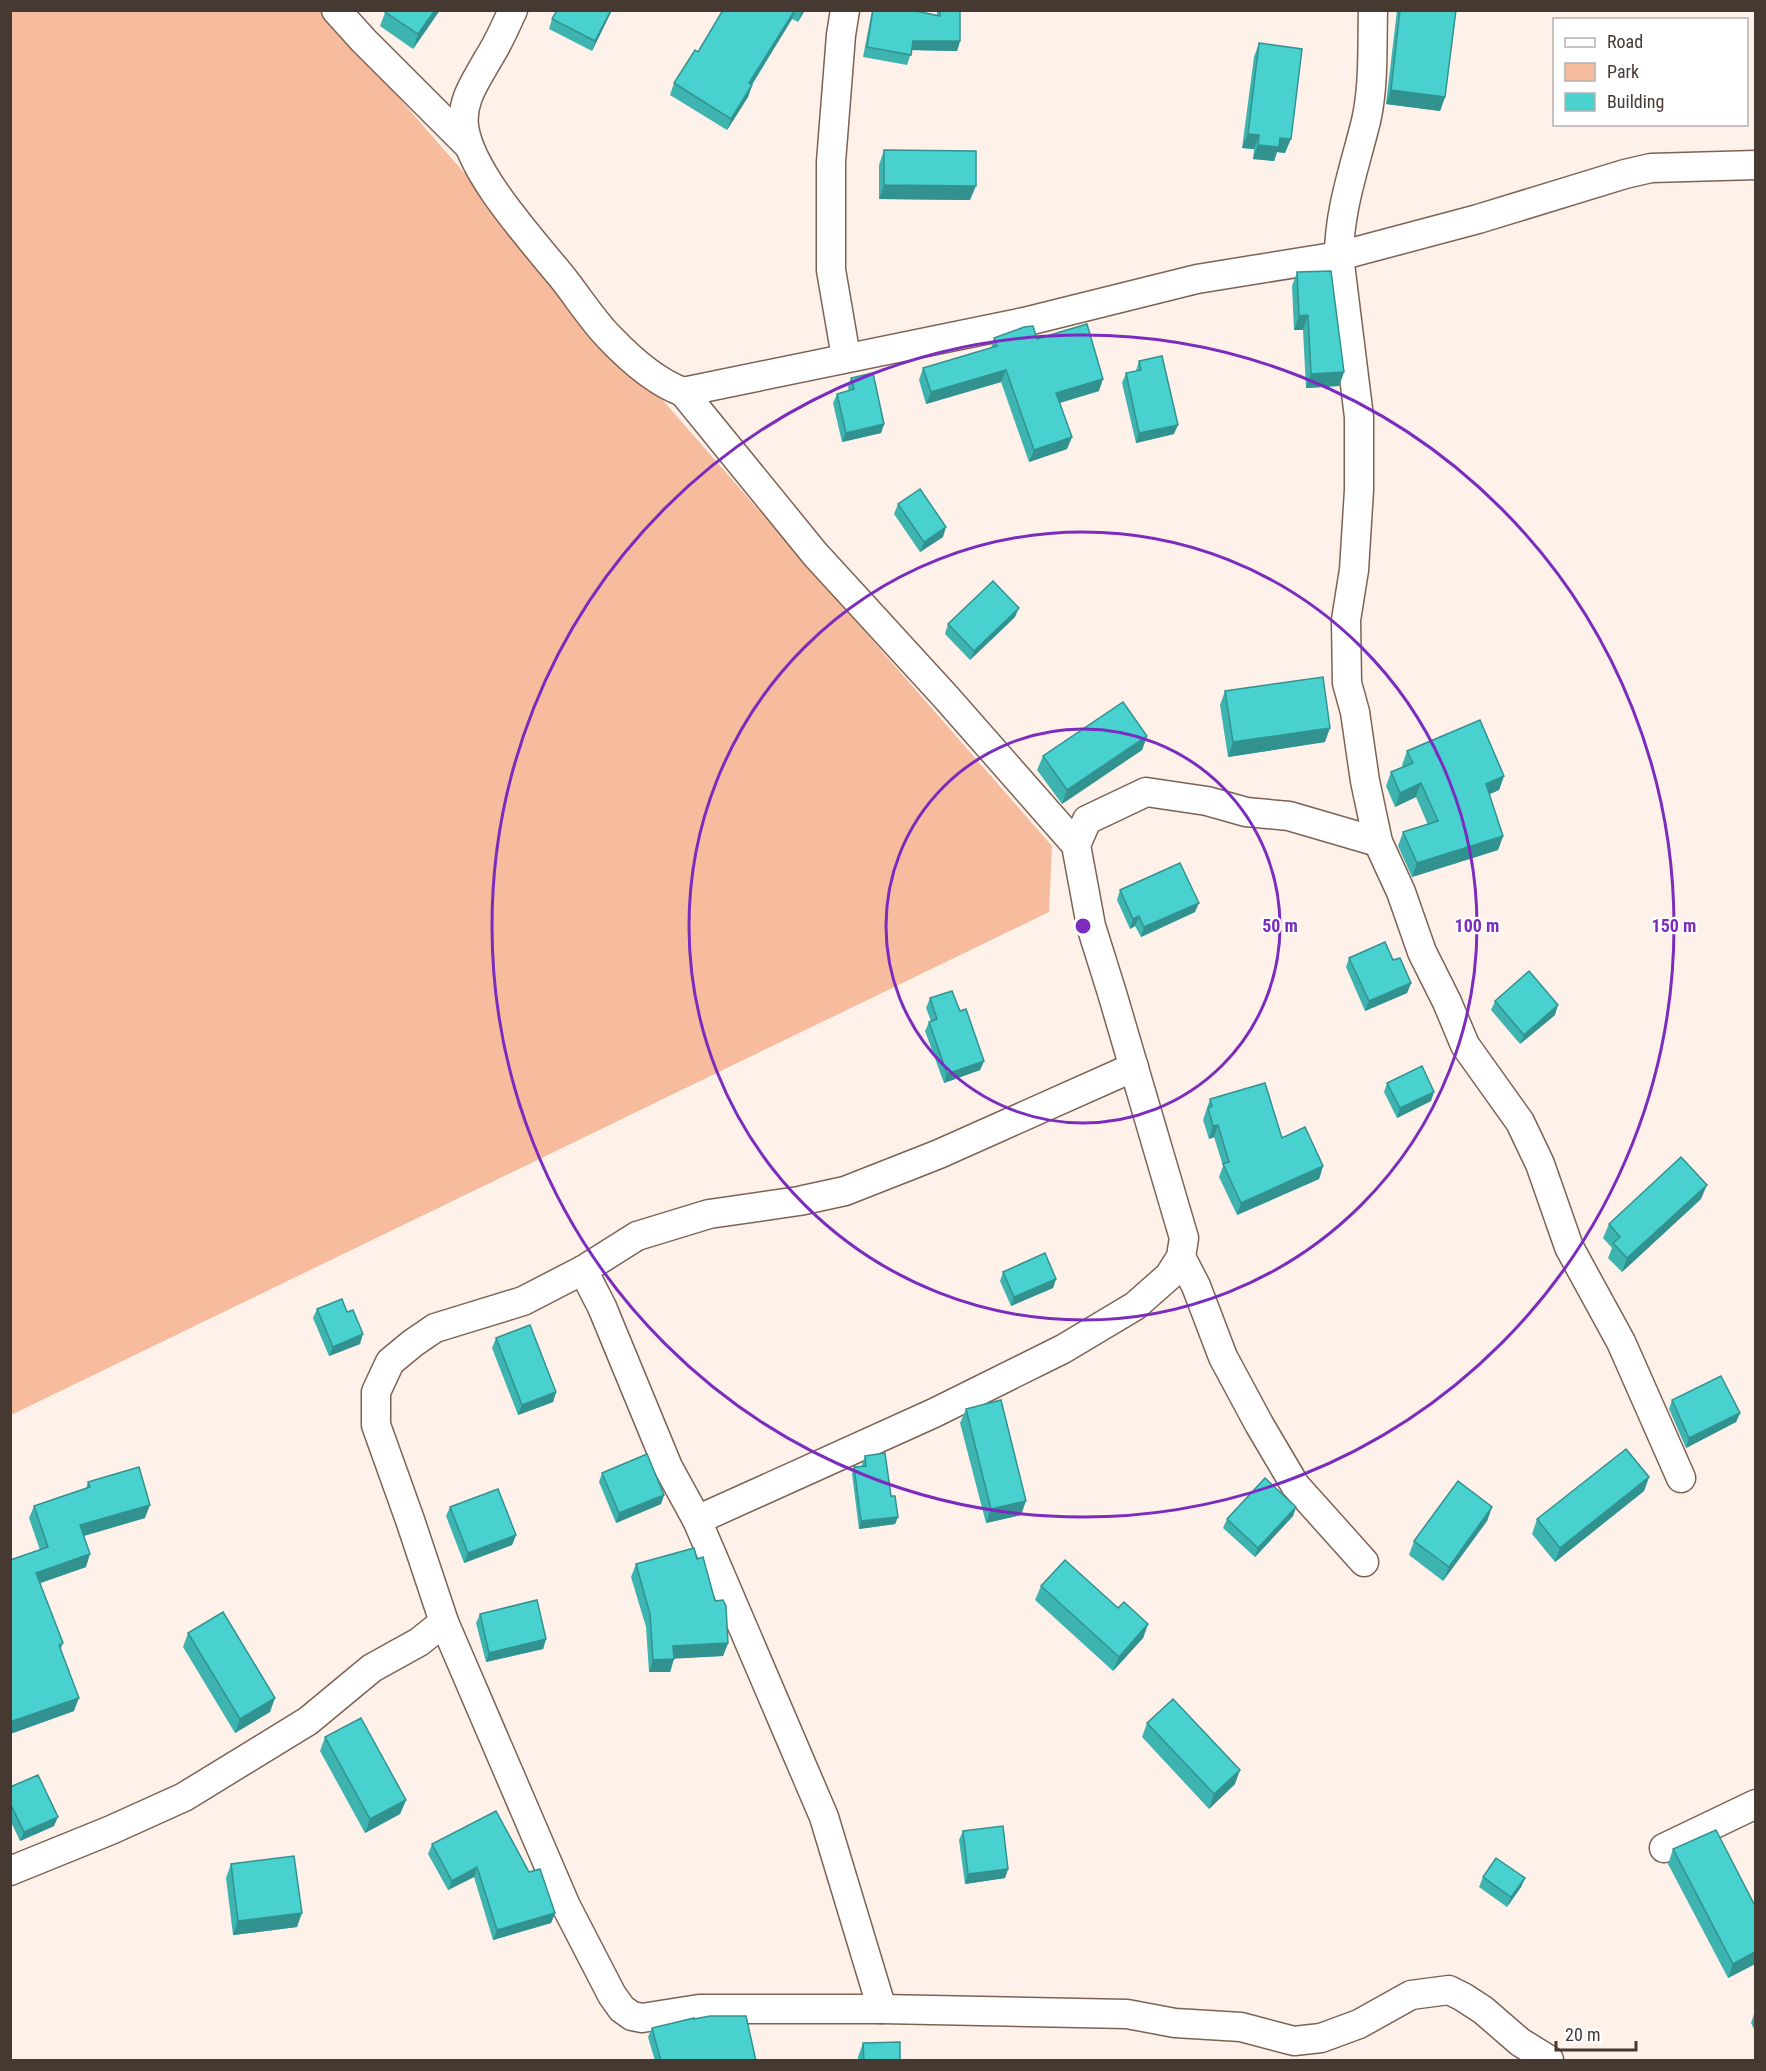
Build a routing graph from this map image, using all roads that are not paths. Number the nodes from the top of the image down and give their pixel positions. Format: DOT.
graph roads {
  1 [pos="336,10"];
  2 [pos="513,10"];
  3 [pos="844,10"];
  4 [pos="1373,10"];
  5 [pos="468,145"];
  6 [pos="1755,165"];
  7 [pos="1339,256"];
  8 [pos="846,357"];
  9 [pos="683,392"];
  10 [pos="1378,842"];
  11 [pos="1076,845"];
  12 [pos="1134,1067"];
  13 [pos="1181,1257"];
  14 [pos="582,1270"];
  15 [pos="1681,1478"];
  16 [pos="697,1520"];
  17 [pos="1364,1562"];
  18 [pos="444,1622"];
  19 [pos="1755,1804"];
  20 [pos="1664,1848"];
  21 [pos="10,1871"];
  22 [pos="882,2009"];
  23 [pos="1549,2061"];
  1 -- 5 [label="street"];
  2 -- 5 [label="street"];
  3 -- 8 [label="street"];
  4 -- 7 [label="street"];
  5 -- 9 [label="street"];
  6 -- 7 [label="street"];
  7 -- 8 [label="street"];
  7 -- 10 [label="street"];
  8 -- 9 [label="street"];
  9 -- 11 [label="street"];
  10 -- 11 [label="street"];
  10 -- 15 [label="street"];
  11 -- 12 [label="street"];
  12 -- 13 [label="street"];
  12 -- 14 [label="street"];
  13 -- 16 [label="street"];
  13 -- 17 [label="street"];
  14 -- 16 [label="street"];
  14 -- 18 [label="street"];
  16 -- 22 [label="street"];
  18 -- 21 [label="street"];
  18 -- 22 [label="street"];
  19 -- 20 [label="street"];
  22 -- 23 [label="street"];
}
